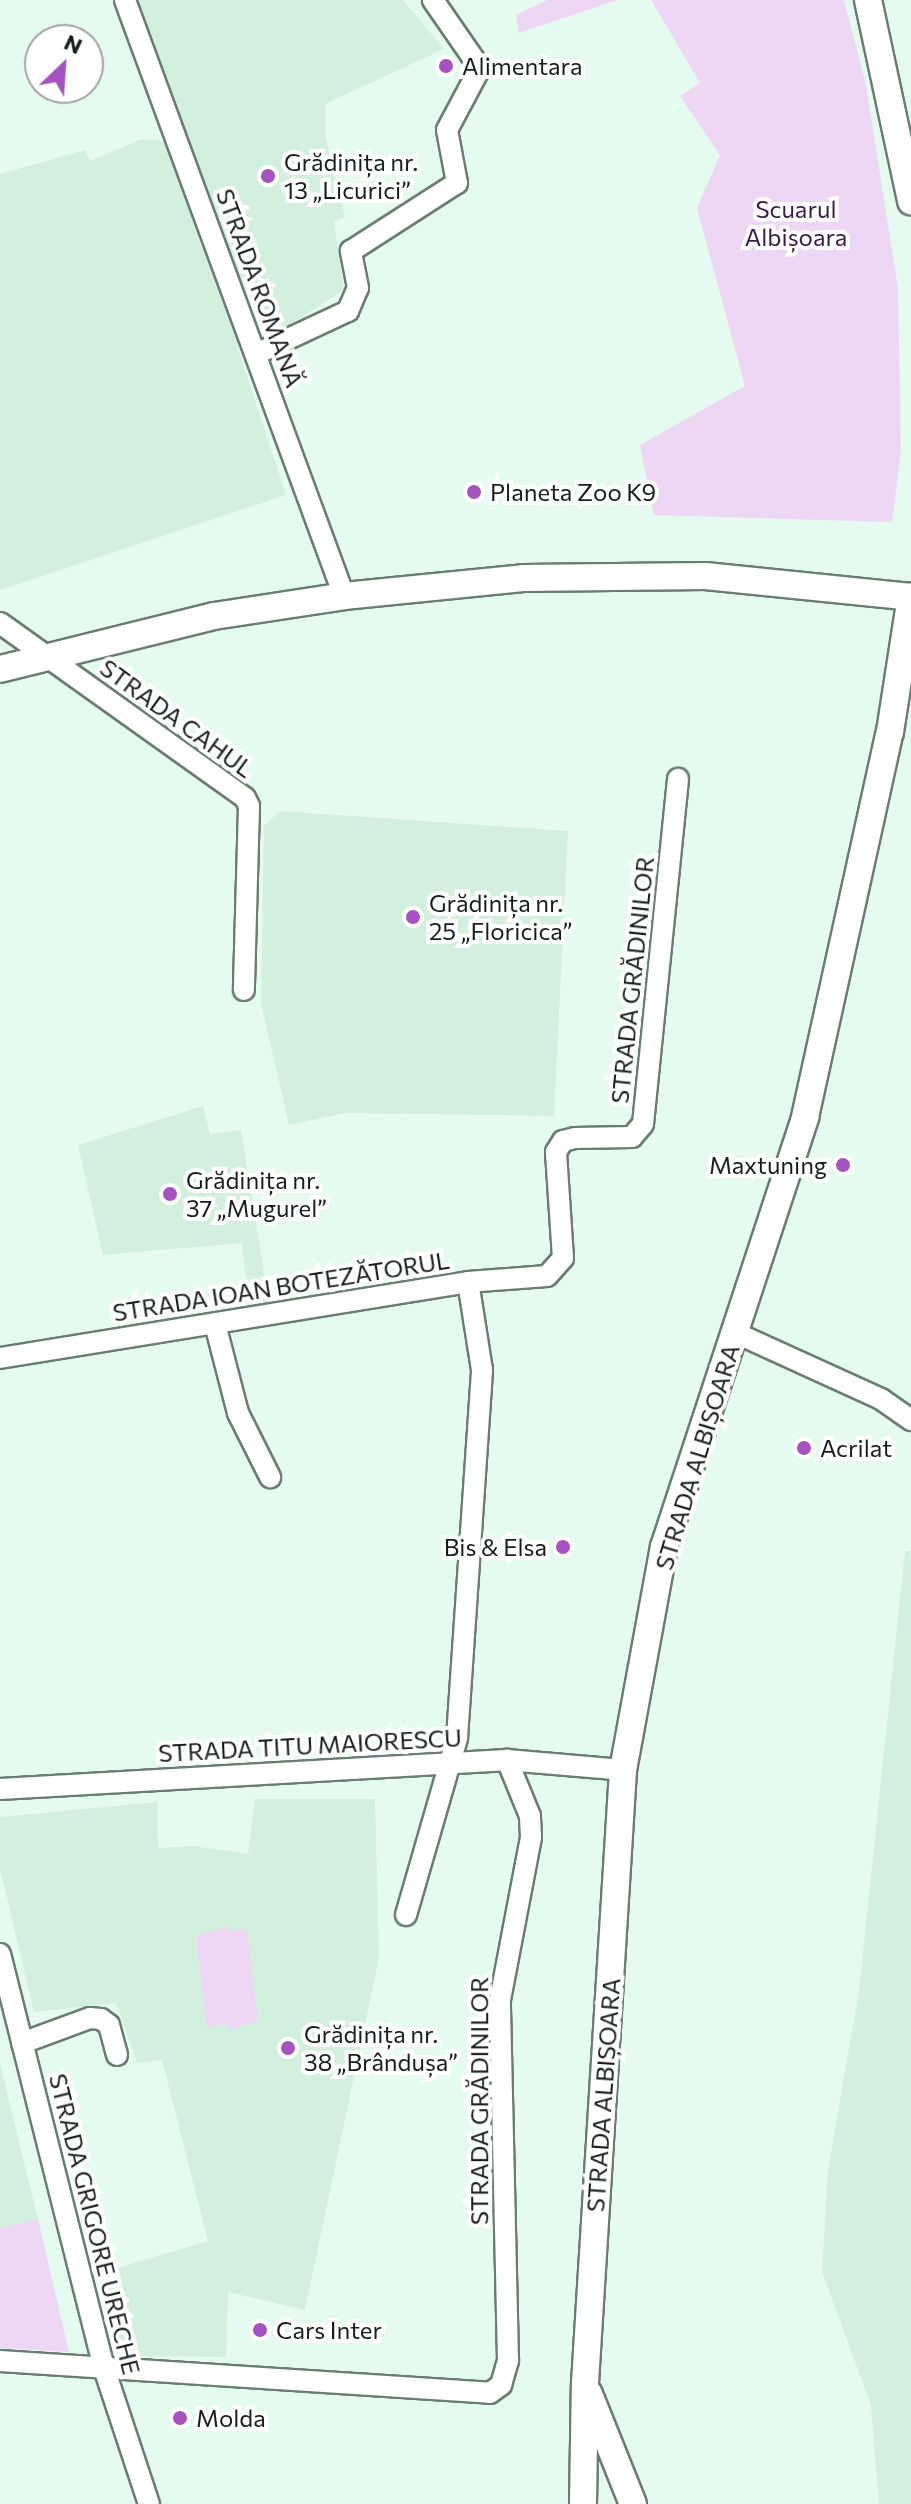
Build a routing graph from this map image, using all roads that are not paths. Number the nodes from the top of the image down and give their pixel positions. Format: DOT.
graph roads {
  1 [pos="125,0"];
  2 [pos="433,0"];
  3 [pos="868,0"];
  4 [pos="911,201"];
  5 [pos="256,354"];
  6 [pos="344,596"];
  7 [pos="911,597"];
  8 [pos="0,623"];
  9 [pos="46,655"];
  10 [pos="0,669"];
  11 [pos="678,779"];
  12 [pos="244,990"];
  13 [pos="563,1258"];
  14 [pos="468,1282"];
  15 [pos="215,1324"];
  16 [pos="736,1333"];
  17 [pos="0,1358"];
  18 [pos="911,1420"];
  19 [pos="270,1477"];
  20 [pos="507,1760"];
  21 [pos="448,1763"];
  22 [pos="623,1770"];
  23 [pos="0,1789"];
  24 [pos="406,1915"];
  25 [pos="0,1954"];
  26 [pos="22,2043"];
  27 [pos="117,2055"];
  28 [pos="0,2361"];
  29 [pos="103,2365"];
  30 [pos="585,2383"];
  31 [pos="149,2504"];
  32 [pos="583,2504"];
  33 [pos="633,2504"];
  1 -- 5 [label="street, STRADA ROMANĂ"];
  2 -- 5 [label="street"];
  3 -- 4 [label="main road"];
  5 -- 6 [label="street, STRADA ROMANĂ"];
  6 -- 7 [label="main road"];
  6 -- 9 [label="main road"];
  7 -- 16 [label="main road, STRADA ALBIȘOARA"];
  8 -- 9 [label="street, STRADA CAHUL"];
  9 -- 10 [label="main road"];
  9 -- 12 [label="street, STRADA CAHUL"];
  11 -- 13 [label="street, STRADA GRĂDINILOR"];
  13 -- 14 [label="street, STRADA IOAN BOTEZĂTORUL"];
  14 -- 15 [label="street, STRADA IOAN BOTEZĂTORUL"];
  14 -- 21 [label="street"];
  15 -- 17 [label="street, STRADA IOAN BOTEZĂTORUL"];
  15 -- 19 [label="street"];
  16 -- 18 [label="street"];
  16 -- 22 [label="main road, STRADA ALBIȘOARA"];
  20 -- 21 [label="street, STRADA TITU MAIORESCU"];
  20 -- 22 [label="street, STRADA TITU MAIORESCU"];
  20 -- 29 [label="street, STRADA GRĂDINILOR"];
  21 -- 23 [label="street, STRADA TITU MAIORESCU"];
  21 -- 24 [label="street"];
  22 -- 30 [label="main road, STRADA ALBIȘOARA"];
  25 -- 26 [label="street, STRADA GRIGORE URECHE"];
  26 -- 27 [label="street"];
  26 -- 29 [label="street, STRADA GRIGORE URECHE"];
  28 -- 29 [label="street"];
  29 -- 31 [label="street, STRADA GRIGORE URECHE"];
  30 -- 32 [label="main road, STRADA ALBIȘOARA"];
  30 -- 33 [label="main road, STRADA ALBIȘOARA"];
}
